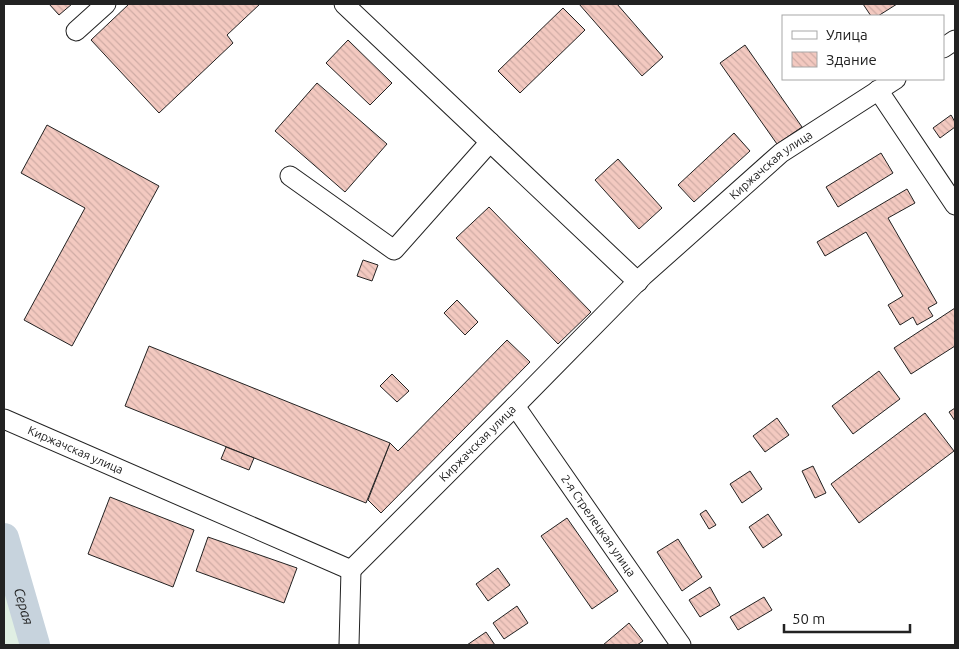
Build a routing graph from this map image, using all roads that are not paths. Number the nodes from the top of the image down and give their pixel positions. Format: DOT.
graph roads {
  1 [pos="106,4"];
  2 [pos="344,4"];
  3 [pos="76,31"];
  4 [pos="955,40"];
  5 [pos="944,47"];
  6 [pos="894,80"];
  7 [pos="878,90"];
  8 [pos="490,142"];
  9 [pos="290,176"];
  10 [pos="955,205"];
  11 [pos="638,282"];
  12 [pos="515,406"];
  13 [pos="4,419"];
  14 [pos="351,570"];
  15 [pos="350,645"];
  16 [pos="681,645"];
  1 -- 3 [label="street"];
  2 -- 8 [label="street"];
  4 -- 5 [label="street"];
  6 -- 7 [label="street, Киржачская улица"];
  7 -- 10 [label="street"];
  7 -- 11 [label="street, Киржачская улица"];
  8 -- 9 [label="street"];
  8 -- 11 [label="street"];
  11 -- 12 [label="street, Киржачская улица"];
  12 -- 14 [label="street, Киржачская улица"];
  12 -- 16 [label="street, 2-я Стрелецкая улица"];
  13 -- 14 [label="street, Киржачская улица"];
  14 -- 15 [label="street"];
}
